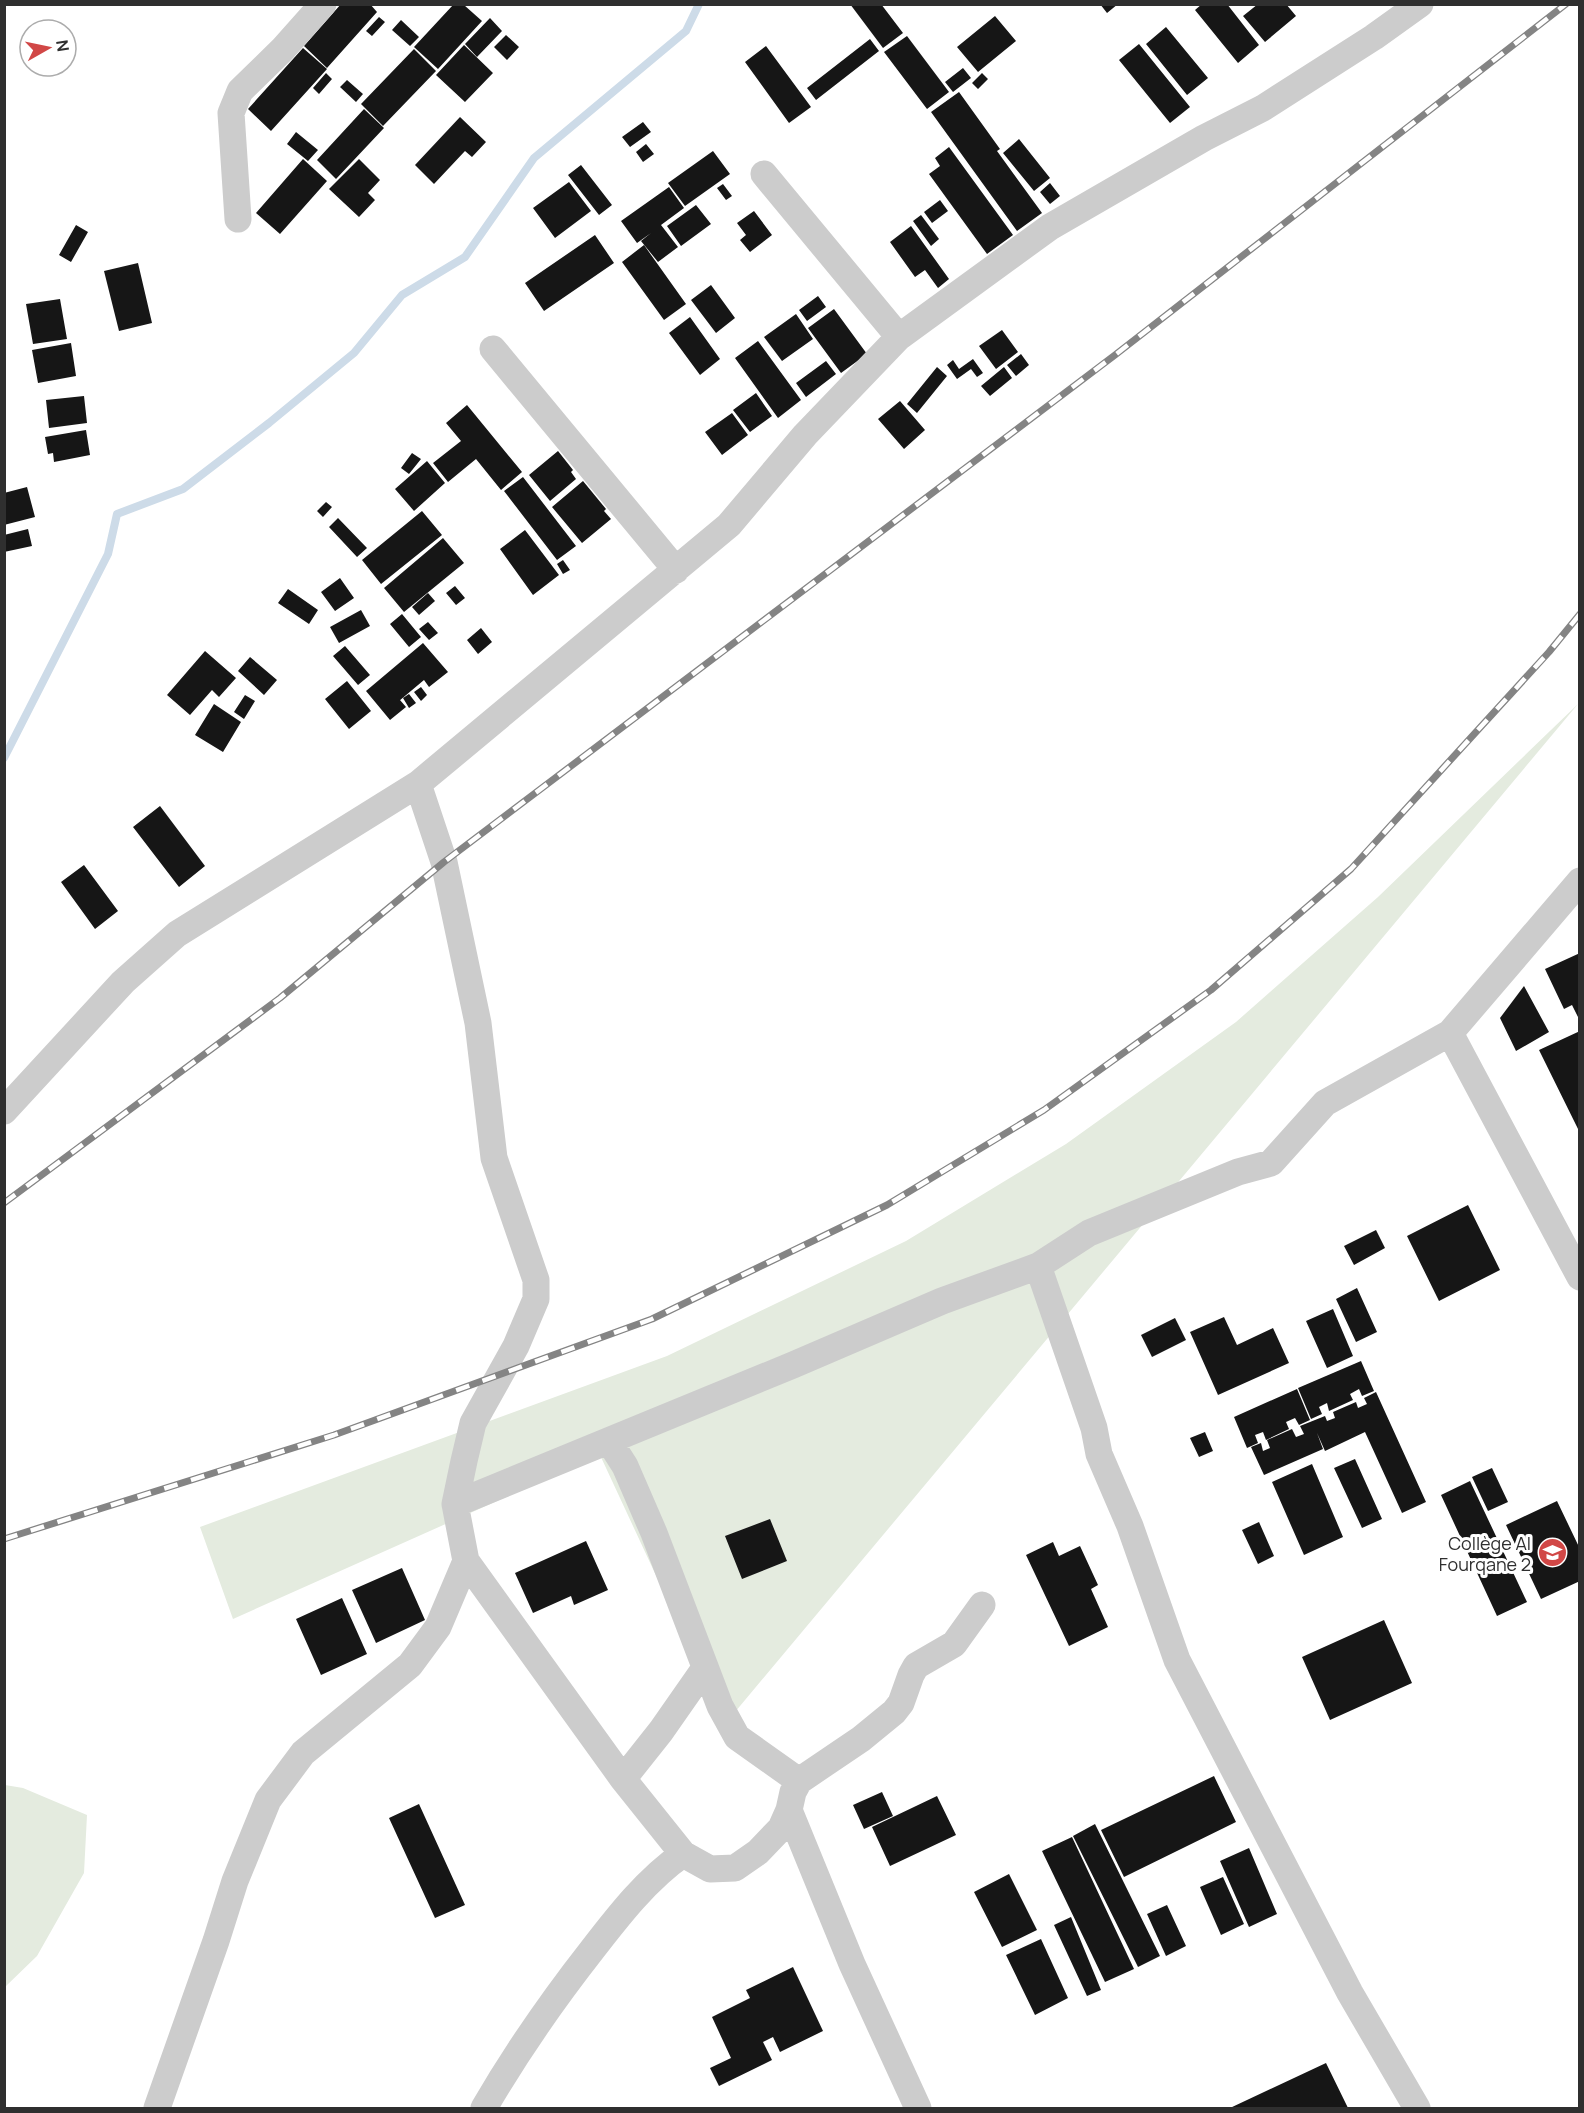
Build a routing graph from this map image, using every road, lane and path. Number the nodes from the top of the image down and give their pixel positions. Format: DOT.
graph roads {
  1 [pos="323,4"];
  2 [pos="1420,4"];
  3 [pos="764,174"];
  4 [pos="238,219"];
  5 [pos="899,337"];
  6 [pos="492,349"];
  7 [pos="676,570"];
  8 [pos="418,784"];
  9 [pos="1580,881"];
  10 [pos="1450,1033"];
  11 [pos="4,1111"];
  12 [pos="1038,1266"];
  13 [pos="1580,1277"];
  14 [pos="609,1441"];
  15 [pos="455,1504"];
  16 [pos="466,1561"];
  17 [pos="982,1605"];
  18 [pos="705,1668"];
  19 [pos="623,1779"];
  20 [pos="799,1780"];
  21 [pos="789,1810"];
  22 [pos="683,1854"];
  23 [pos="157,2109"];
  24 [pos="484,2109"];
  25 [pos="918,2109"];
  26 [pos="1417,2109"];
  1 -- 4 [label="street"];
  2 -- 5 [label="street"];
  3 -- 5 [label="street"];
  5 -- 7 [label="street"];
  6 -- 7 [label="street"];
  7 -- 8 [label="street"];
  8 -- 11 [label="street"];
  8 -- 15 [label="street"];
  9 -- 10 [label="street"];
  10 -- 12 [label="street"];
  10 -- 13 [label="street"];
  12 -- 14 [label="street"];
  12 -- 26 [label="street"];
  14 -- 15 [label="street"];
  14 -- 18 [label="street"];
  15 -- 16 [label="street"];
  16 -- 19 [label="street"];
  16 -- 23 [label="street"];
  17 -- 20 [label="street"];
  18 -- 19 [label="street"];
  18 -- 20 [label="street"];
  19 -- 22 [label="street"];
  20 -- 21 [label="street"];
  21 -- 22 [label="street"];
  21 -- 25 [label="street"];
  22 -- 24 [label="street"];
}
